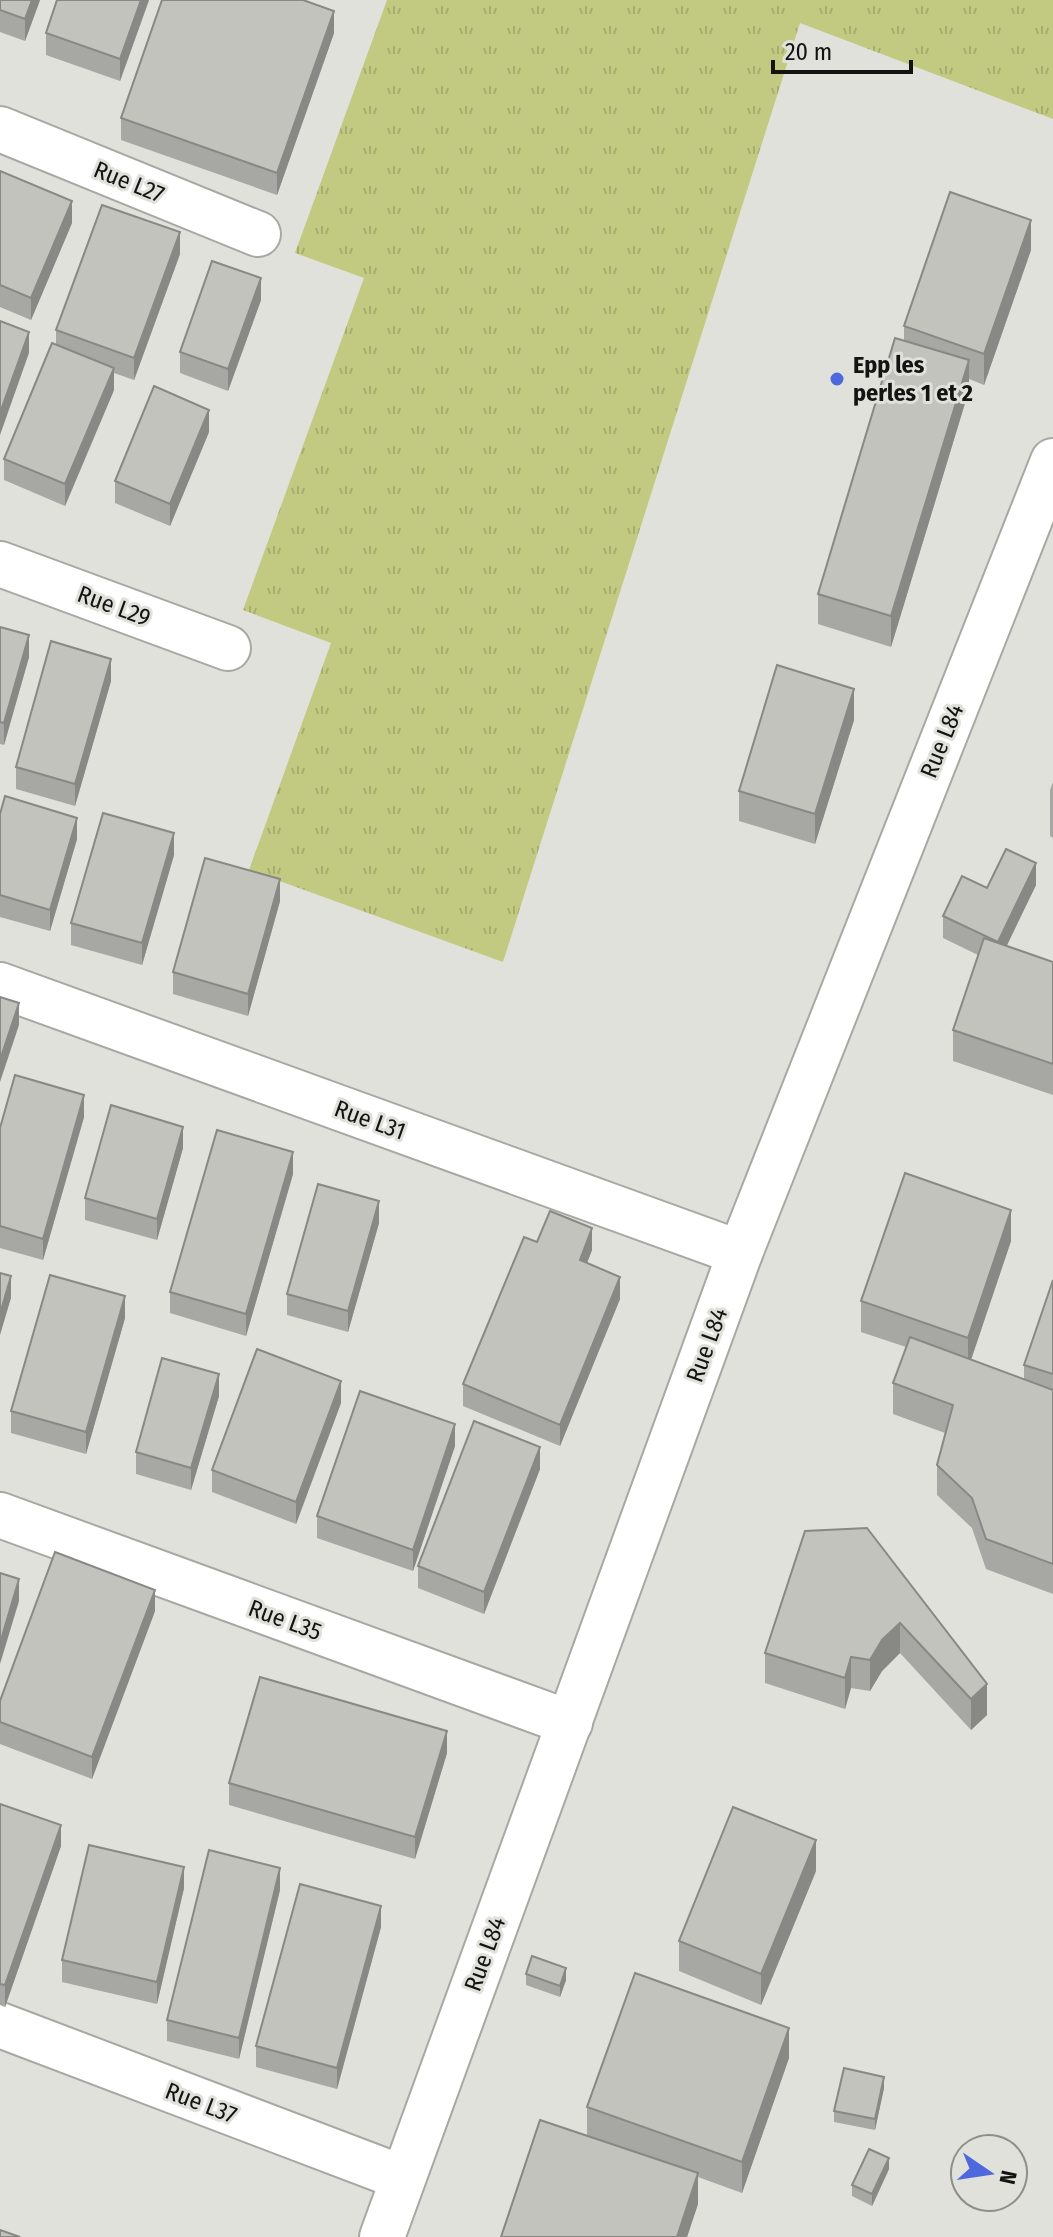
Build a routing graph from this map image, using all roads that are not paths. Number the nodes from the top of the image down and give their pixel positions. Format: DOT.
graph roads {
  1 [pos="0,129"];
  2 [pos="258,234"];
  3 [pos="1053,461"];
  4 [pos="0,564"];
  5 [pos="228,648"];
  6 [pos="0,985"];
  7 [pos="740,1253"];
  8 [pos="0,1515"];
  9 [pos="570,1723"];
  10 [pos="0,2025"];
  11 [pos="403,2178"];
  12 [pos="382,2237"];
  1 -- 2 [label="street, Rue L27"];
  3 -- 7 [label="street, Rue L84"];
  4 -- 5 [label="street, Rue L29"];
  6 -- 7 [label="street, Rue L31"];
  7 -- 9 [label="street, Rue L84"];
  8 -- 9 [label="street, Rue L35"];
  9 -- 11 [label="street, Rue L84"];
  10 -- 11 [label="street, Rue L37"];
  11 -- 12 [label="street, Rue L84"];
}
